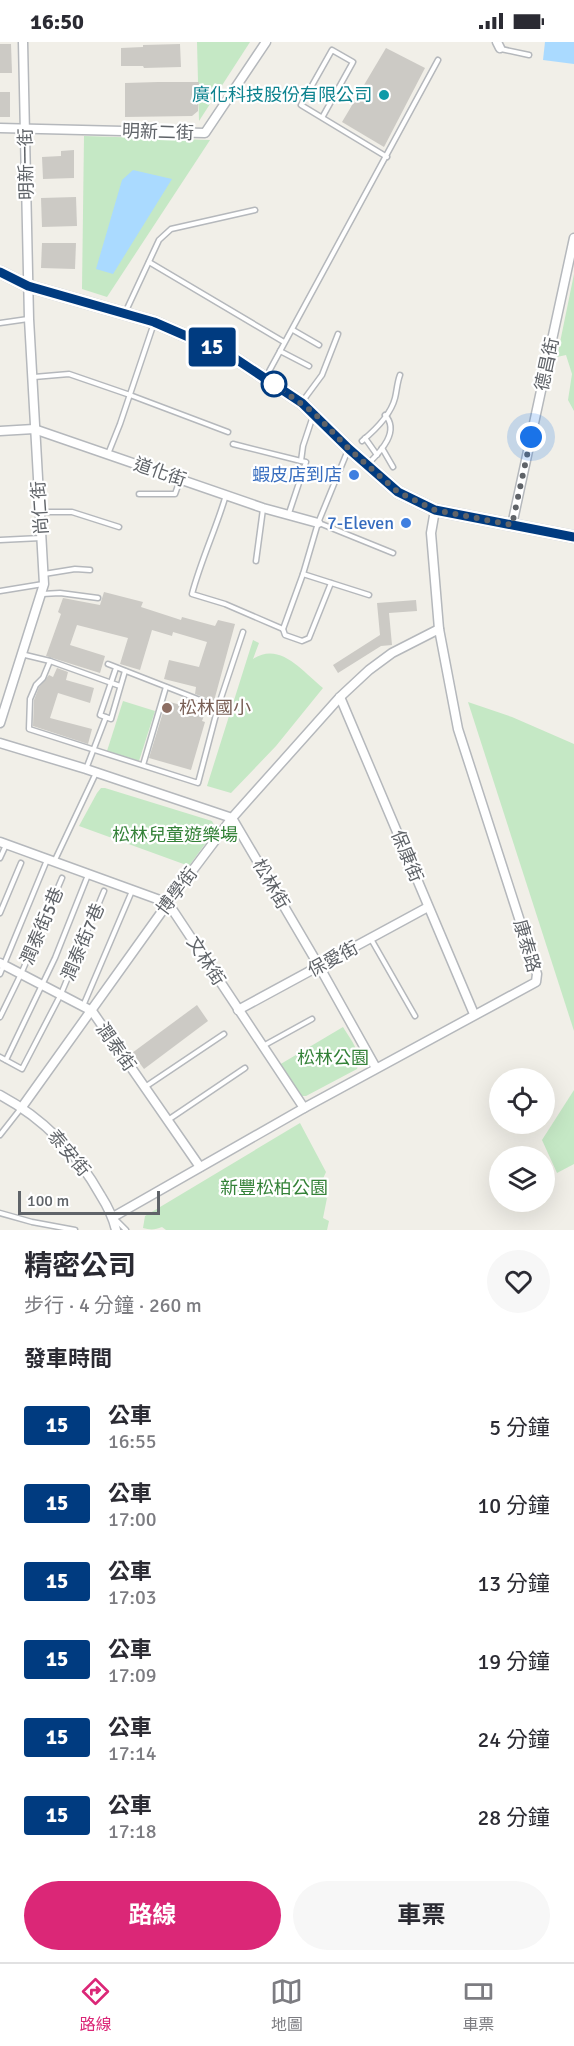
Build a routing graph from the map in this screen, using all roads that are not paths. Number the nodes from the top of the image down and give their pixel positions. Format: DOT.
graph roads {
  1 [pos="23,42"];
  2 [pos="266,42"];
  3 [pos="499,45"];
  4 [pos="529,55"];
  5 [pos="438,60"];
  6 [pos="323,117"];
  7 [pos="0,128"];
  8 [pos="25,128"];
  9 [pos="387,156"];
  10 [pos="255,210"];
  11 [pos="574,238"];
  12 [pos="148,262"];
  13 [pos="0,272"];
  14 [pos="28,286"];
  15 [pos="124,313"];
  16 [pos="28,319"];
  17 [pos="154,322"];
  18 [pos="0,323"];
  19 [pos="293,330"];
  20 [pos="338,334"];
  21 [pos="284,342"];
  22 [pos="319,345"];
  23 [pos="280,351"];
  24 [pos="309,366"];
  25 [pos="400,375"];
  26 [pos="33,377"];
  27 [pos="266,378"];
  28 [pos="130,395"];
  29 [pos="302,403"];
  30 [pos="314,413"];
  31 [pos="385,415"];
  32 [pos="34,429"];
  33 [pos="0,431"];
  34 [pos="228,432"];
  35 [pos="233,444"];
  36 [pos="382,448"];
  37 [pos="349,449"];
  38 [pos="108,454"];
  39 [pos="377,455"];
  40 [pos="301,461"];
  41 [pos="366,465"];
  42 [pos="393,467"];
  43 [pos="180,479"];
  44 [pos="139,494"];
  45 [pos="226,494"];
  46 [pos="263,508"];
  47 [pos="435,510"];
  48 [pos="40,512"];
  49 [pos="289,514"];
  50 [pos="318,523"];
  51 [pos="512,525"];
  52 [pos="119,527"];
  53 [pos="41,537"];
  54 [pos="574,537"];
  55 [pos="0,540"];
  56 [pos="393,553"];
  57 [pos="256,561"];
  58 [pos="90,570"];
  59 [pos="44,574"];
  60 [pos="303,574"];
  61 [pos="331,583"];
  62 [pos="44,584"];
  63 [pos="1,591"];
  64 [pos="41,594"];
  65 [pos="369,595"];
  66 [pos="98,598"];
  67 [pos="283,629"];
  68 [pos="439,629"];
  69 [pos="243,632"];
  70 [pos="20,653"];
  71 [pos="50,661"];
  72 [pos="108,664"];
  73 [pos="116,668"];
  74 [pos="125,671"];
  75 [pos="110,682"];
  76 [pos="120,686"];
  77 [pos="166,687"];
  78 [pos="340,697"];
  79 [pos="218,707"];
  80 [pos="106,717"];
  81 [pos="0,723"];
  82 [pos="0,743"];
  83 [pos="93,750"];
  84 [pos="143,765"];
  85 [pos="86,769"];
  86 [pos="96,773"];
  87 [pos="232,818"];
  88 [pos="3,843"];
  89 [pos="0,858"];
  90 [pos="50,862"];
  91 [pos="21,863"];
  92 [pos="88,875"];
  93 [pos="62,879"];
  94 [pos="132,890"];
  95 [pos="104,891"];
  96 [pos="168,903"];
  97 [pos="428,907"];
  98 [pos="0,913"];
  99 [pos="371,939"];
  100 [pos="2,964"];
  101 [pos="319,966"];
  102 [pos="0,974"];
  103 [pos="21,974"];
  104 [pos="42,985"];
  105 [pos="61,994"];
  106 [pos="82,1006"];
  107 [pos="238,1010"];
  108 [pos="92,1011"];
  109 [pos="474,1014"];
  110 [pos="415,1016"];
  111 [pos="0,1017"];
  112 [pos="312,1019"];
  113 [pos="224,1034"];
  114 [pos="263,1046"];
  115 [pos="0,1057"];
  116 [pos="6,1060"];
  117 [pos="245,1068"];
  118 [pos="376,1068"];
  119 [pos="144,1087"];
  120 [pos="0,1095"];
  121 [pos="22,1107"];
  122 [pos="304,1108"];
  123 [pos="167,1120"];
  124 [pos="0,1135"];
  125 [pos="200,1167"];
  126 [pos="0,1213"];
  127 [pos="113,1217"];
  128 [pos="75,1230"];
  129 [pos="116,1230"];
  130 [pos="126,1230"];
  1 -- 8 [label="street, 明新一街"];
  2 -- 8 [label="street, 明新二街"];
  3 -- 4 [label="lane"];
  5 -- 9 [label="lane"];
  6 -- 6 [label="lane"];
  6 -- 9 [label="lane"];
  7 -- 8 [label="street, 明新二街"];
  8 -- 14 [label="street, 明新一街"];
  9 -- 19 [label="lane"];
  10 -- 12 [label="lane"];
  11 -- 51 [label="street, 德昌街"];
  12 -- 15 [label="lane"];
  12 -- 21 [label="lane"];
  13 -- 14 [label="street"];
  14 -- 15 [label="street"];
  14 -- 16 [label="street, 尚仁街"];
  15 -- 17 [label="street"];
  16 -- 18 [label="lane"];
  16 -- 26 [label="street, 尚仁街"];
  17 -- 27 [label="street"];
  17 -- 28 [label="lane"];
  19 -- 21 [label="lane"];
  19 -- 22 [label="lane"];
  20 -- 29 [label="lane"];
  21 -- 23 [label="lane"];
  23 -- 24 [label="lane"];
  23 -- 27 [label="lane"];
  25 -- 31 [label="lane"];
  26 -- 28 [label="lane"];
  26 -- 32 [label="street, 尚仁街"];
  27 -- 29 [label="street"];
  28 -- 34 [label="lane"];
  28 -- 38 [label="lane"];
  29 -- 30 [label="street"];
  30 -- 37 [label="street"];
  30 -- 40 [label="lane"];
  31 -- 36 [label="lane"];
  31 -- 39 [label="lane"];
  32 -- 33 [label="street, 道化街"];
  32 -- 38 [label="street, 道化街"];
  32 -- 48 [label="street, 尚仁街"];
  35 -- 40 [label="lane"];
  36 -- 39 [label="lane"];
  36 -- 42 [label="lane"];
  37 -- 41 [label="street"];
  37 -- 50 [label="lane"];
  38 -- 43 [label="street, 道化街"];
  39 -- 41 [label="lane"];
  40 -- 49 [label="lane"];
  41 -- 47 [label="street"];
  43 -- 44 [label="lane"];
  43 -- 45 [label="street, 道化街"];
  45 -- 46 [label="street, 道化街"];
  45 -- 67 [label="lane"];
  46 -- 49 [label="street, 道化街"];
  46 -- 57 [label="lane"];
  47 -- 51 [label="street"];
  47 -- 68 [label="street, 康泰路"];
  48 -- 52 [label="lane"];
  48 -- 53 [label="street, 尚仁街"];
  49 -- 50 [label="street, 道化街"];
  50 -- 56 [label="lane"];
  50 -- 60 [label="lane"];
  51 -- 54 [label="street"];
  53 -- 55 [label="lane"];
  53 -- 59 [label="street, 尚仁街"];
  58 -- 59 [label="lane"];
  59 -- 62 [label="street, 尚仁街"];
  60 -- 61 [label="lane"];
  60 -- 67 [label="lane"];
  61 -- 65 [label="lane"];
  61 -- 67 [label="lane"];
  62 -- 63 [label="lane"];
  62 -- 64 [label="street, 尚仁街"];
  64 -- 66 [label="lane"];
  64 -- 70 [label="street, 尚仁街"];
  68 -- 78 [label="street, 博學街"];
  68 -- 109 [label="street, 康泰路"];
  69 -- 79 [label="lane"];
  70 -- 71 [label="lane"];
  70 -- 81 [label="street, 尚仁街"];
  71 -- 75 [label="lane"];
  71 -- 83 [label="lane"];
  72 -- 73 [label="lane"];
  73 -- 74 [label="lane"];
  73 -- 75 [label="lane"];
  74 -- 76 [label="lane"];
  74 -- 77 [label="lane"];
  75 -- 76 [label="lane"];
  75 -- 80 [label="lane"];
  76 -- 80 [label="lane"];
  77 -- 79 [label="lane"];
  77 -- 84 [label="lane"];
  78 -- 87 [label="street, 博學街"];
  78 -- 97 [label="street, 保康街"];
  79 -- 84 [label="lane"];
  80 -- 83 [label="lane"];
  82 -- 85 [label="street"];
  83 -- 84 [label="lane"];
  83 -- 85 [label="lane"];
  85 -- 86 [label="street"];
  86 -- 87 [label="street"];
  86 -- 90 [label="lane"];
  87 -- 96 [label="street, 博學街"];
  87 -- 101 [label="street, 松林街"];
  88 -- 89 [label="lane"];
  88 -- 90 [label="street"];
  90 -- 92 [label="street"];
  90 -- 100 [label="lane"];
  91 -- 98 [label="lane"];
  92 -- 94 [label="street"];
  92 -- 104 [label="lane"];
  93 -- 103 [label="lane, 潤泰街5巷"];
  94 -- 96 [label="street"];
  94 -- 106 [label="lane"];
  95 -- 105 [label="lane, 潤泰街7巷"];
  96 -- 107 [label="street, 文林街"];
  96 -- 108 [label="street, 博學街"];
  97 -- 99 [label="street, 保愛街"];
  97 -- 109 [label="street, 保康街"];
  99 -- 101 [label="street, 保愛街"];
  99 -- 110 [label="lane"];
  100 -- 102 [label="lane"];
  100 -- 103 [label="street, 潤泰街"];
  101 -- 107 [label="street, 保愛街"];
  101 -- 118 [label="street, 松林街"];
  103 -- 104 [label="street, 潤泰街"];
  103 -- 111 [label="lane, 潤泰街5巷"];
  104 -- 105 [label="street, 潤泰街"];
  104 -- 116 [label="lane"];
  105 -- 106 [label="street, 潤泰街"];
  105 -- 116 [label="lane, 潤泰街7巷"];
  106 -- 108 [label="street, 潤泰街"];
  107 -- 114 [label="street, 文林街"];
  108 -- 119 [label="street, 潤泰街"];
  108 -- 121 [label="street, 博學街"];
  109 -- 118 [label="street, 康泰路"];
  112 -- 114 [label="lane"];
  113 -- 119 [label="lane"];
  114 -- 122 [label="street, 文林街"];
  115 -- 116 [label="lane"];
  117 -- 123 [label="lane"];
  118 -- 122 [label="street, 康泰路"];
  119 -- 123 [label="street, 潤泰街"];
  120 -- 121 [label="street, 泰安街"];
  121 -- 124 [label="lane"];
  121 -- 127 [label="street, 泰安街"];
  122 -- 125 [label="street, 康泰路"];
  123 -- 125 [label="street, 潤泰街"];
  125 -- 127 [label="street, 康泰路"];
  126 -- 128 [label="lane"];
  127 -- 129 [label="street, 泰安街"];
  127 -- 130 [label="lane"];
}
